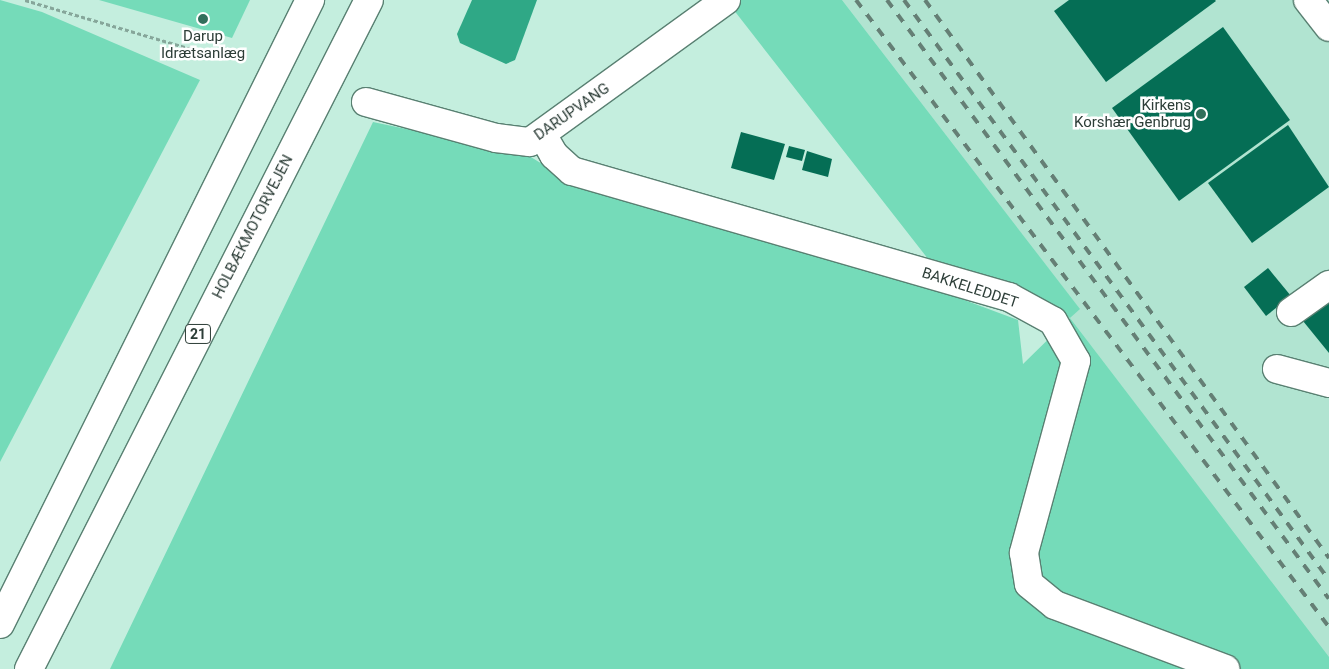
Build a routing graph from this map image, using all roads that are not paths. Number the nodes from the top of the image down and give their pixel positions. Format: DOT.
graph roads {
  1 [pos="310,0"];
  2 [pos="369,0"];
  3 [pos="726,0"];
  4 [pos="1308,0"];
  5 [pos="1329,28"];
  6 [pos="366,102"];
  7 [pos="543,136"];
  8 [pos="1329,285"];
  9 [pos="1291,312"];
  10 [pos="1277,369"];
  11 [pos="1329,383"];
  12 [pos="0,624"];
  13 [pos="29,669"];
  14 [pos="1225,669"];
  1 -- 12 [label="main road"];
  2 -- 13 [label="main road, HOLBÆKMOTORVEJEN / 21"];
  3 -- 7 [label="main road, DARUPVANG"];
  4 -- 5 [label="main road"];
  6 -- 7 [label="main road, DARUPVANG"];
  7 -- 14 [label="main road, BAKKELEDDET"];
  8 -- 9 [label="main road"];
  10 -- 11 [label="main road"];
}
